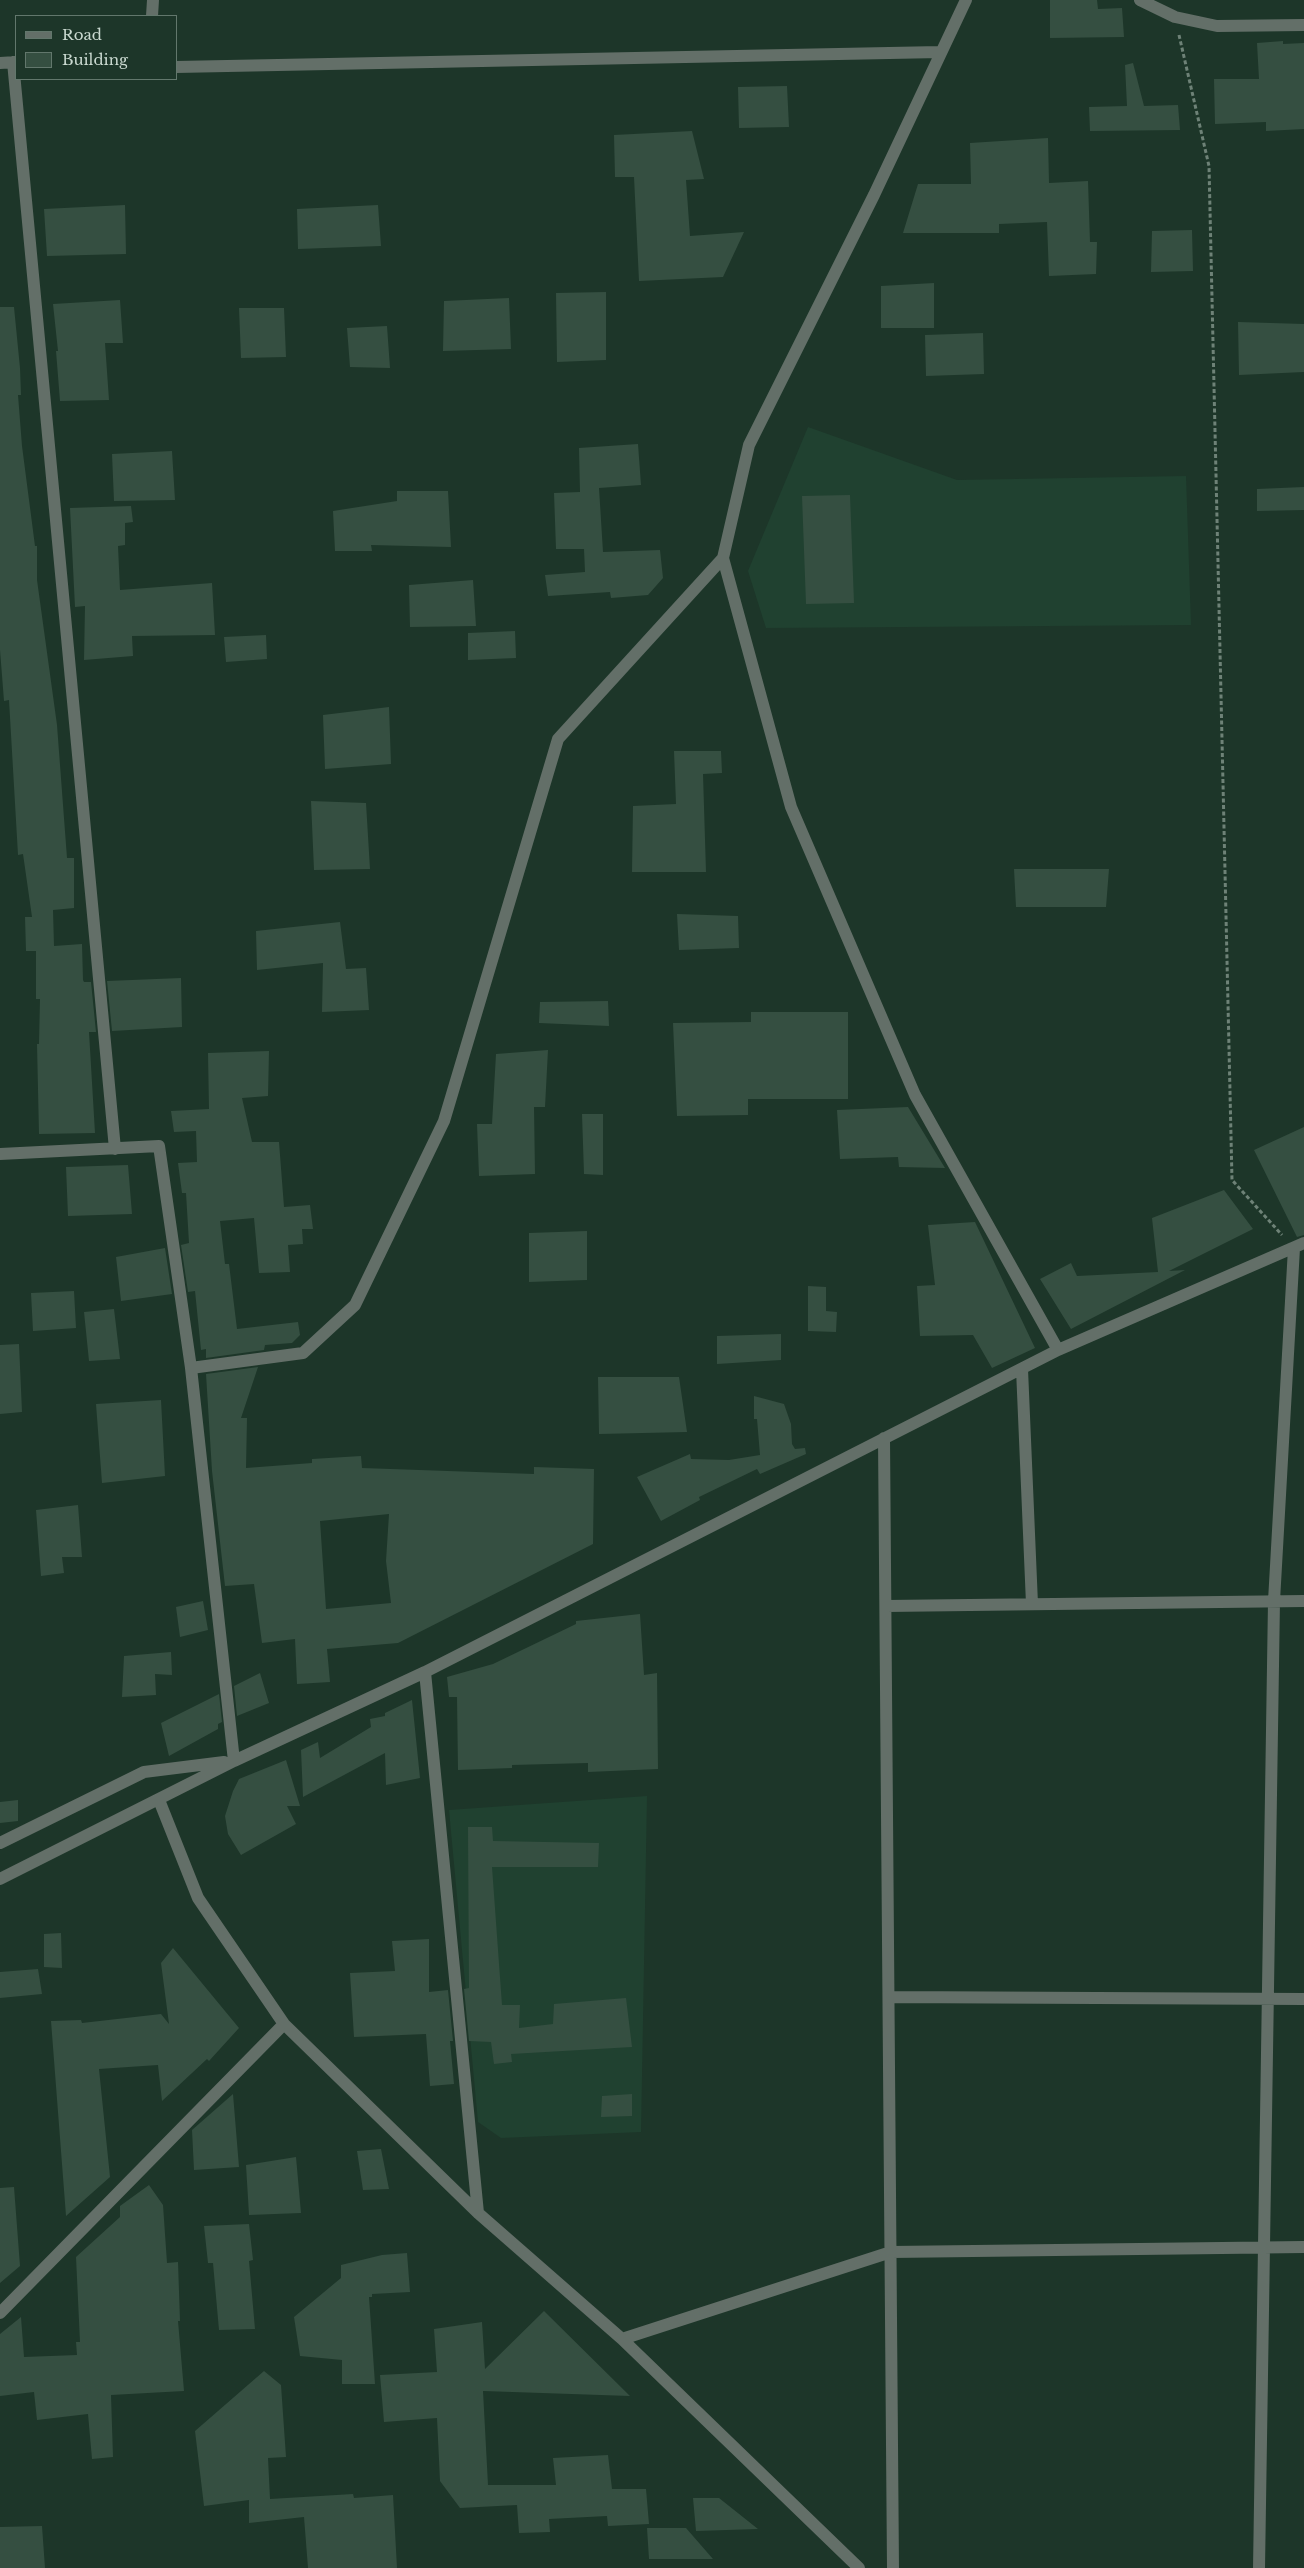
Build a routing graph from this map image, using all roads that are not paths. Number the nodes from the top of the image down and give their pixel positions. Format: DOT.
graph roads {
  1 [pos="153,0"];
  2 [pos="966,0"];
  3 [pos="1140,0"];
  4 [pos="152,15"];
  5 [pos="1304,24"];
  6 [pos="940,52"];
  7 [pos="15,62"];
  8 [pos="0,63"];
  9 [pos="178,67"];
  10 [pos="17,80"];
  11 [pos="722,558"];
  12 [pos="115,1149"];
  13 [pos="0,1154"];
  14 [pos="1299,1246"];
  15 [pos="1058,1350"];
  16 [pos="191,1368"];
  17 [pos="1022,1368"];
  18 [pos="884,1438"];
  19 [pos="1274,1601"];
  20 [pos="1304,1601"];
  21 [pos="1032,1604"];
  22 [pos="886,1606"];
  23 [pos="425,1672"];
  24 [pos="234,1761"];
  25 [pos="158,1800"];
  26 [pos="0,1843"];
  27 [pos="0,1879"];
  28 [pos="889,1997"];
  29 [pos="1268,1998"];
  30 [pos="1304,1999"];
  31 [pos="284,2024"];
  32 [pos="478,2213"];
  33 [pos="1264,2247"];
  34 [pos="1304,2247"];
  35 [pos="891,2252"];
  36 [pos="0,2313"];
  37 [pos="622,2339"];
  38 [pos="859,2568"];
  39 [pos="894,2568"];
  40 [pos="1259,2568"];
  1 -- 4 [label="street"];
  2 -- 6 [label="street"];
  3 -- 5 [label="street"];
  6 -- 9 [label="street"];
  6 -- 11 [label="street"];
  7 -- 8 [label="street"];
  10 -- 12 [label="street"];
  11 -- 15 [label="street"];
  11 -- 16 [label="street"];
  12 -- 13 [label="street"];
  12 -- 16 [label="street"];
  14 -- 15 [label="street"];
  14 -- 19 [label="street"];
  15 -- 17 [label="street"];
  16 -- 24 [label="street"];
  17 -- 18 [label="street"];
  17 -- 21 [label="street"];
  18 -- 22 [label="street"];
  18 -- 23 [label="street"];
  19 -- 20 [label="street"];
  19 -- 21 [label="street"];
  19 -- 29 [label="street"];
  21 -- 22 [label="street"];
  22 -- 28 [label="street"];
  23 -- 24 [label="street"];
  23 -- 32 [label="street"];
  24 -- 25 [label="street"];
  24 -- 26 [label="street"];
  25 -- 27 [label="street"];
  25 -- 31 [label="street"];
  28 -- 29 [label="street"];
  28 -- 35 [label="street"];
  29 -- 30 [label="street"];
  29 -- 33 [label="street"];
  31 -- 32 [label="street"];
  31 -- 36 [label="street"];
  32 -- 37 [label="street"];
  33 -- 34 [label="street"];
  33 -- 35 [label="street"];
  33 -- 40 [label="street"];
  35 -- 37 [label="street"];
  35 -- 39 [label="street"];
  37 -- 38 [label="street"];
}
